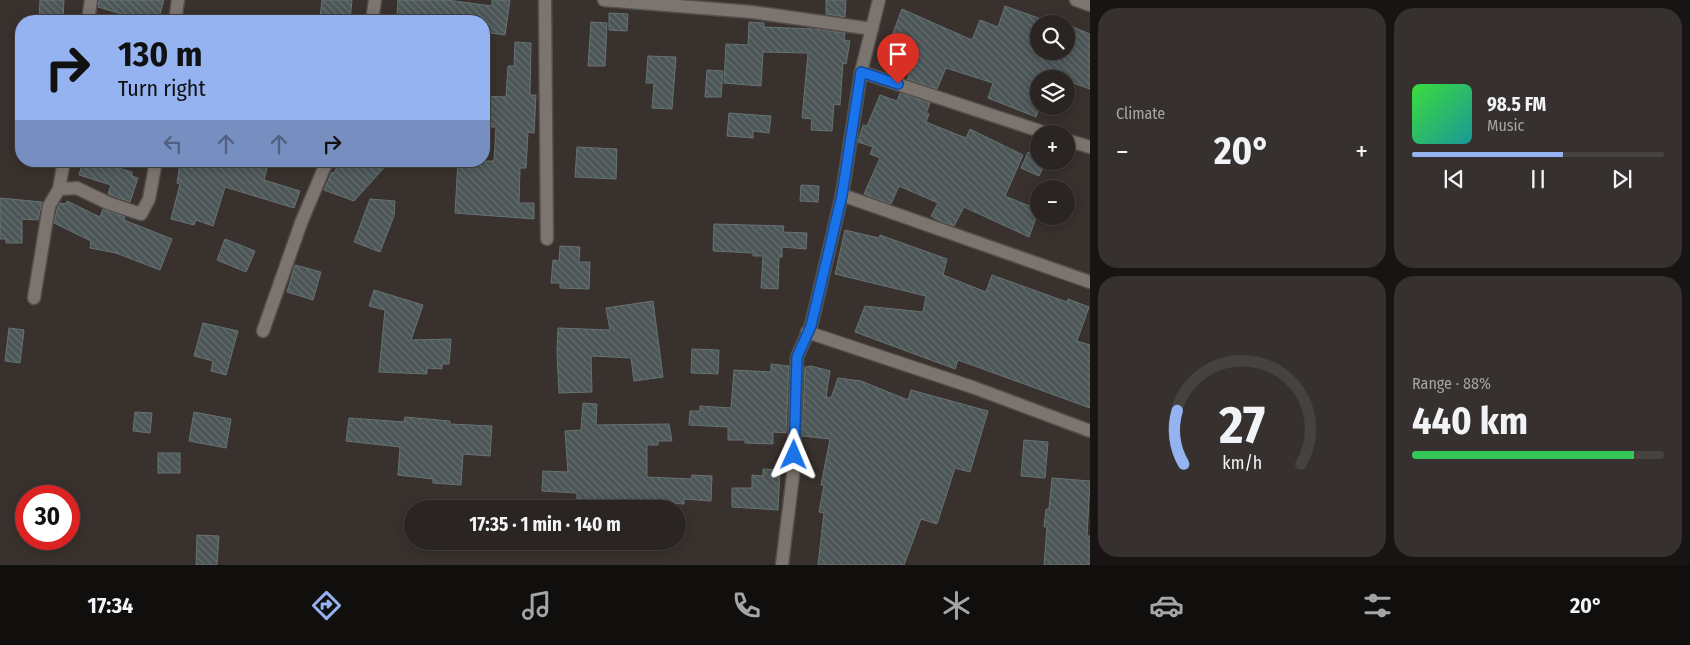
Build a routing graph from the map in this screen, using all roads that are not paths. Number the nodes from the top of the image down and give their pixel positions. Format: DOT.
graph roads {
  1 [pos="91,0"];
  2 [pos="178,0"];
  3 [pos="375,0"];
  4 [pos="545,0"];
  5 [pos="604,0"];
  6 [pos="879,0"];
  7 [pos="1076,0"];
  8 [pos="1090,5"];
  9 [pos="89,15"];
  10 [pos="176,15"];
  11 [pos="373,15"];
  12 [pos="872,28"];
  13 [pos="861,72"];
  14 [pos="1030,128"];
  15 [pos="1075,143"];
  16 [pos="1090,147"];
  17 [pos="63,167"];
  18 [pos="155,167"];
  19 [pos="324,167"];
  20 [pos="59,189"];
  21 [pos="842,195"];
  22 [pos="547,239"];
  23 [pos="1090,282"];
  24 [pos="34,298"];
  25 [pos="263,332"];
  26 [pos="807,332"];
  27 [pos="1090,431"];
  28 [pos="782,565"];
  1 -- 9 [label="street"];
  2 -- 10 [label="street"];
  3 -- 11 [label="street"];
  4 -- 22 [label="street"];
  5 -- 12 [label="street"];
  6 -- 12 [label="street"];
  7 -- 8 [label="street"];
  12 -- 13 [label="street"];
  13 -- 14 [label="street"];
  13 -- 21 [label="street"];
  15 -- 16 [label="street"];
  17 -- 20 [label="street"];
  18 -- 20 [label="street"];
  19 -- 25 [label="street"];
  20 -- 24 [label="street"];
  21 -- 23 [label="street"];
  21 -- 26 [label="street"];
  26 -- 27 [label="street"];
  26 -- 28 [label="street"];
}
